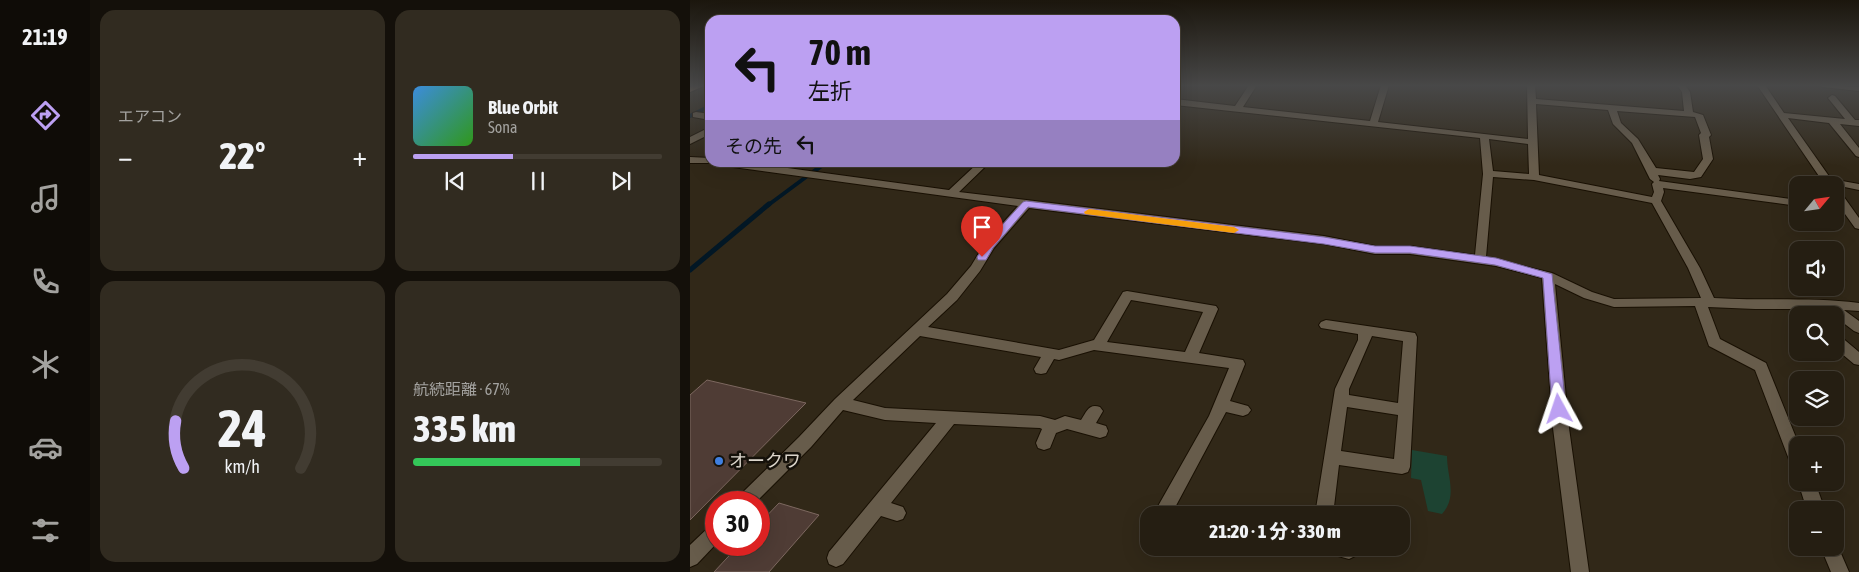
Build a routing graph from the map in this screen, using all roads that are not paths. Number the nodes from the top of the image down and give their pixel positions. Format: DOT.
graph roads {
  1 [pos="1262,112"];
  2 [pos="1377,112"];
  3 [pos="1532,112"];
  4 [pos="1613,112"];
  5 [pos="1659,112"];
  6 [pos="1780,112"];
  7 [pos="1846,112"];
  8 [pos="1689,114"];
  9 [pos="696,115"];
  10 [pos="1782,115"];
  11 [pos="705,116"];
  12 [pos="1832,120"];
  13 [pos="1856,122"];
  14 [pos="1374,124"];
  15 [pos="705,133"];
  16 [pos="1484,136"];
  17 [pos="690,141"];
  18 [pos="1533,142"];
  19 [pos="1858,151"];
  20 [pos="690,160"];
  21 [pos="705,161"];
  22 [pos="756,167"];
  23 [pos="980,167"];
  24 [pos="1652,171"];
  25 [pos="1488,174"];
  26 [pos="1824,176"];
  27 [pos="1534,177"];
  28 [pos="1657,184"];
  29 [pos="1844,186"];
  30 [pos="1859,187"];
  31 [pos="952,193"];
  32 [pos="1656,201"];
  33 [pos="1789,202"];
  34 [pos="1026,204"];
  35 [pos="1844,205"];
  36 [pos="1844,209"];
  37 [pos="1847,209"];
  38 [pos="1859,226"];
  39 [pos="1480,260"];
  40 [pos="1548,276"];
  41 [pos="1705,302"];
  42 [pos="1828,304"];
  43 [pos="1792,305"];
  44 [pos="1859,307"];
  45 [pos="1326,325"];
  46 [pos="1859,328"];
  47 [pos="916,330"];
  48 [pos="1365,331"];
  49 [pos="1098,346"];
  50 [pos="1844,348"];
  51 [pos="1050,354"];
  52 [pos="1190,357"];
  53 [pos="1859,360"];
  54 [pos="1040,369"];
  55 [pos="1340,400"];
  56 [pos="840,403"];
  57 [pos="1222,405"];
  58 [pos="1243,410"];
  59 [pos="1406,410"];
  60 [pos="1095,411"];
  61 [pos="950,417"];
  62 [pos="1051,425"];
  63 [pos="1084,427"];
  64 [pos="1100,432"];
  65 [pos="1789,439"];
  66 [pos="1044,443"];
  67 [pos="1333,457"];
  68 [pos="756,491"];
  69 [pos="878,506"];
  70 [pos="1172,506"];
  71 [pos="1325,506"];
  72 [pos="897,513"];
  73 [pos="705,543"];
  74 [pos="1833,556"];
  75 [pos="690,558"];
  76 [pos="836,558"];
  77 [pos="1580,572"];
  78 [pos="1840,572"];
  1 -- 14 [label="street"];
  2 -- 14 [label="street"];
  3 -- 18 [label="street"];
  4 -- 24 [label="street"];
  5 -- 8 [label="street"];
  6 -- 10 [label="street"];
  7 -- 13 [label="street"];
  8 -- 24 [label="street"];
  9 -- 11 [label="street"];
  10 -- 12 [label="street"];
  10 -- 26 [label="street"];
  12 -- 13 [label="street"];
  12 -- 19 [label="street"];
  14 -- 16 [label="street"];
  15 -- 17 [label="street"];
  16 -- 18 [label="street"];
  16 -- 25 [label="street"];
  18 -- 27 [label="street"];
  20 -- 21 [label="street"];
  22 -- 31 [label="street"];
  23 -- 31 [label="street"];
  24 -- 28 [label="street"];
  25 -- 27 [label="street"];
  25 -- 39 [label="street"];
  27 -- 32 [label="street"];
  28 -- 32 [label="street"];
  28 -- 33 [label="street"];
  29 -- 30 [label="street"];
  31 -- 34 [label="street"];
  32 -- 41 [label="street"];
  34 -- 39 [label="street"];
  34 -- 47 [label="street"];
  35 -- 37 [label="street"];
  36 -- 37 [label="street"];
  37 -- 38 [label="street"];
  39 -- 40 [label="street"];
  40 -- 41 [label="street"];
  40 -- 77 [label="street"];
  41 -- 43 [label="street"];
  41 -- 65 [label="street"];
  42 -- 43 [label="street"];
  42 -- 44 [label="street"];
  42 -- 46 [label="street"];
  45 -- 48 [label="street"];
  47 -- 51 [label="street"];
  47 -- 56 [label="street"];
  48 -- 55 [label="street"];
  48 -- 59 [label="street"];
  49 -- 51 [label="street"];
  49 -- 52 [label="street"];
  49 -- 52 [label="street"];
  50 -- 53 [label="street"];
  51 -- 54 [label="street"];
  52 -- 57 [label="street"];
  55 -- 59 [label="street"];
  55 -- 67 [label="street"];
  56 -- 61 [label="street"];
  56 -- 68 [label="street"];
  57 -- 58 [label="street"];
  57 -- 70 [label="street"];
  59 -- 67 [label="street"];
  60 -- 63 [label="street"];
  61 -- 62 [label="street"];
  61 -- 69 [label="street"];
  62 -- 63 [label="street"];
  62 -- 66 [label="street"];
  63 -- 64 [label="street"];
  67 -- 71 [label="street"];
  69 -- 72 [label="street"];
  69 -- 76 [label="street"];
  73 -- 75 [label="street"];
  74 -- 78 [label="street"];
}
